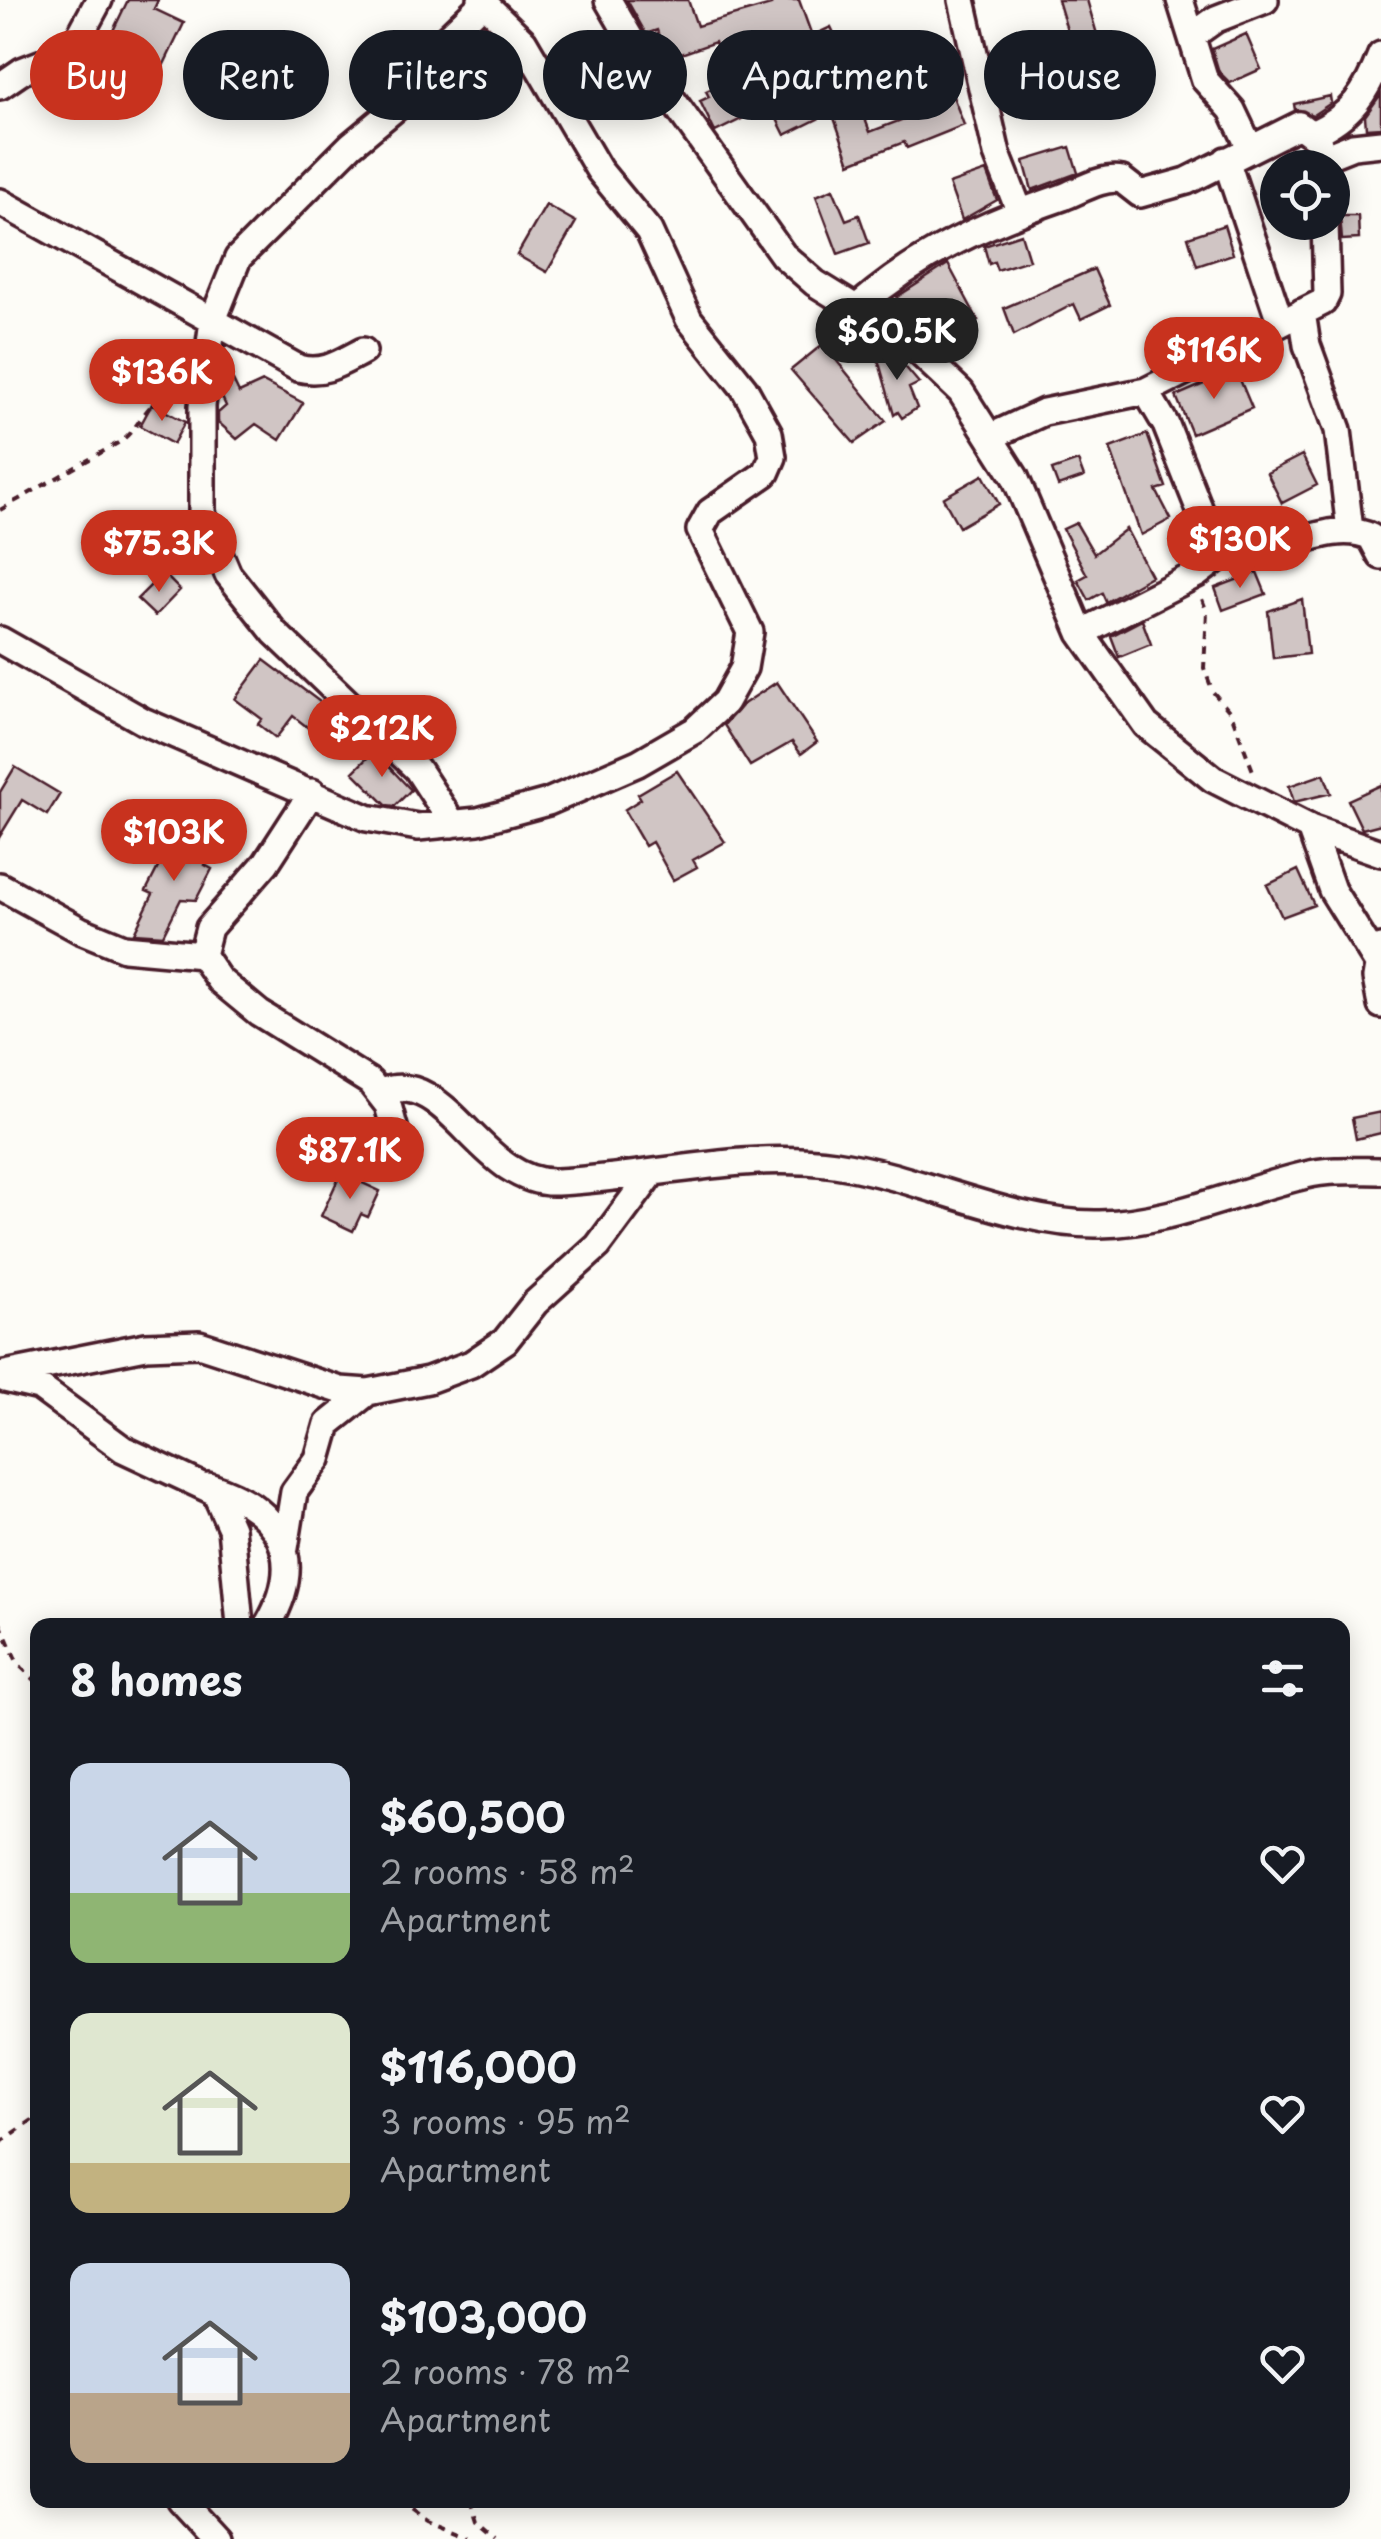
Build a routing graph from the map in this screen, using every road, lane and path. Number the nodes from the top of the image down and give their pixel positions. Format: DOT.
graph roads {
  1 [pos="99,0"];
  2 [pos="608,0"];
  3 [pos="962,0"];
  4 [pos="1154,0"];
  5 [pos="1265,0"];
  6 [pos="483,1"];
  7 [pos="1186,16"];
  8 [pos="1381,56"];
  9 [pos="0,86"];
  10 [pos="1314,133"];
  11 [pos="1381,143"];
  12 [pos="1250,148"];
  13 [pos="1320,150"];
  14 [pos="1346,150"];
  15 [pos="1226,160"];
  16 [pos="0,202"];
  17 [pos="1019,210"];
  18 [pos="1326,240"];
  19 [pos="859,306"];
  20 [pos="1291,317"];
  21 [pos="213,320"];
  22 [pos="362,351"];
  23 [pos="204,390"];
  24 [pos="1146,391"];
  25 [pos="990,438"];
  26 [pos="0,510"];
  27 [pos="1350,530"];
  28 [pos="1227,552"];
  29 [pos="1381,556"];
  30 [pos="1190,578"];
  31 [pos="1081,633"];
  32 [pos="0,640"];
  33 [pos="312,792"];
  34 [pos="1266,806"];
  35 [pos="453,824"];
  36 [pos="1310,828"];
  37 [pos="1381,853"];
  38 [pos="0,886"];
  39 [pos="202,955"];
  40 [pos="1379,955"];
  41 [pos="1381,1005"];
  42 [pos="381,1092"];
  43 [pos="398,1142"];
  44 [pos="1381,1170"];
  45 [pos="650,1176"];
  46 [pos="0,1377"];
  47 [pos="368,1392"];
  48 [pos="208,1486"];
  49 [pos="285,1548"];
  50 [pos="239,1618"];
  51 [pos="271,1618"];
  52 [pos="0,1623"];
  53 [pos="30,1675"];
  54 [pos="30,2122"];
  55 [pos="0,2143"];
  56 [pos="187,2508"];
  57 [pos="411,2508"];
  58 [pos="474,2508"];
  59 [pos="478,2522"];
  60 [pos="216,2539"];
  61 [pos="471,2539"];
  62 [pos="498,2539"];
  1 -- 9 [label="street"];
  2 -- 19 [label="street"];
  3 -- 17 [label="street"];
  4 -- 7 [label="street"];
  5 -- 7 [label="street"];
  6 -- 21 [label="street"];
  6 -- 35 [label="street"];
  7 -- 12 [label="street"];
  8 -- 10 [label="street"];
  10 -- 12 [label="street"];
  10 -- 13 [label="street"];
  11 -- 14 [label="street"];
  12 -- 15 [label="street"];
  15 -- 17 [label="street"];
  15 -- 20 [label="street"];
  16 -- 21 [label="street"];
  17 -- 19 [label="street"];
  18 -- 20 [label="street"];
  19 -- 25 [label="street"];
  20 -- 24 [label="street"];
  20 -- 27 [label="street"];
  21 -- 22 [label="street"];
  21 -- 23 [label="street"];
  23 -- 26 [label="path"];
  23 -- 35 [label="street"];
  24 -- 25 [label="street"];
  24 -- 28 [label="street"];
  25 -- 31 [label="street"];
  27 -- 28 [label="street"];
  27 -- 29 [label="street"];
  28 -- 30 [label="street"];
  30 -- 31 [label="street"];
  30 -- 34 [label="path"];
  31 -- 34 [label="street"];
  32 -- 33 [label="street"];
  33 -- 35 [label="street"];
  33 -- 39 [label="street"];
  34 -- 36 [label="street"];
  36 -- 37 [label="street"];
  36 -- 40 [label="street"];
  38 -- 39 [label="street"];
  39 -- 42 [label="street"];
  40 -- 41 [label="street"];
  42 -- 43 [label="street"];
  42 -- 45 [label="street"];
  44 -- 45 [label="street"];
  45 -- 47 [label="street"];
  46 -- 47 [label="street"];
  46 -- 48 [label="street"];
  47 -- 49 [label="street"];
  48 -- 49 [label="street"];
  48 -- 50 [label="street"];
  49 -- 51 [label="street"];
  52 -- 53 [label="path"];
  54 -- 55 [label="path"];
  56 -- 60 [label="street"];
  57 -- 61 [label="path"];
  58 -- 59 [label="path"];
  59 -- 61 [label="path"];
  59 -- 62 [label="path"];
}
